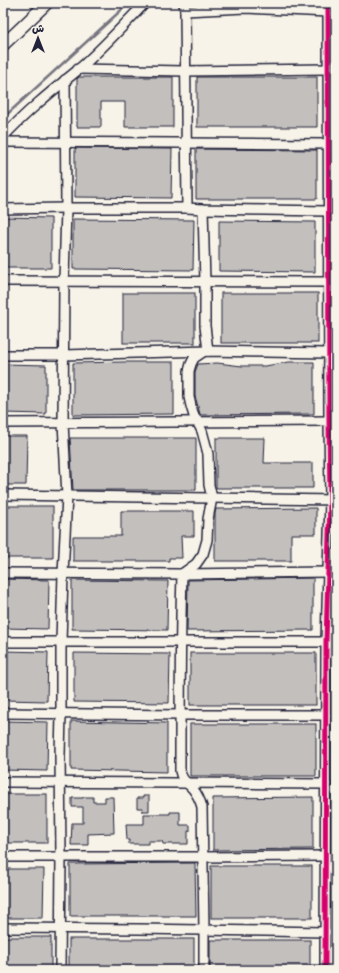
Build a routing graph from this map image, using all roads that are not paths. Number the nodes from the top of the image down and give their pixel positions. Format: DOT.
graph roads {
  1 [pos="47,3"];
  2 [pos="145,3"];
  3 [pos="184,7"];
  4 [pos="328,7"];
  5 [pos="332,24"];
  6 [pos="3,45"];
  7 [pos="78,69"];
  8 [pos="328,69"];
  9 [pos="185,71"];
  10 [pos="65,80"];
  11 [pos="3,137"];
  12 [pos="3,142"];
  13 [pos="66,143"];
  14 [pos="186,143"];
  15 [pos="328,144"];
  16 [pos="336,180"];
  17 [pos="328,193"];
  18 [pos="66,208"];
  19 [pos="187,208"];
  20 [pos="203,209"];
  21 [pos="3,210"];
  22 [pos="328,210"];
  23 [pos="64,281"];
  24 [pos="3,282"];
  25 [pos="205,282"];
  26 [pos="328,282"];
  27 [pos="205,352"];
  28 [pos="328,354"];
  29 [pos="3,355"];
  30 [pos="63,355"];
  31 [pos="329,421"];
  32 [pos="197,422"];
  33 [pos="3,423"];
  34 [pos="63,423"];
  35 [pos="3,495"];
  36 [pos="67,496"];
  37 [pos="212,498"];
  38 [pos="333,500"];
  39 [pos="327,572"];
  40 [pos="3,573"];
  41 [pos="63,574"];
  42 [pos="182,574"];
  43 [pos="3,642"];
  44 [pos="61,642"];
  45 [pos="180,642"];
  46 [pos="326,642"];
  47 [pos="3,713"];
  48 [pos="61,714"];
  49 [pos="180,715"];
  50 [pos="326,715"];
  51 [pos="3,782"];
  52 [pos="60,782"];
  53 [pos="186,783"];
  54 [pos="326,784"];
  55 [pos="326,856"];
  56 [pos="3,857"];
  57 [pos="61,857"];
  58 [pos="203,857"];
  59 [pos="3,928"];
  60 [pos="61,928"];
  61 [pos="204,929"];
  62 [pos="326,932"];
  63 [pos="60,970"];
  64 [pos="204,970"];
  65 [pos="325,970"];
  1 -- 6 [label="street"];
  2 -- 7 [label="street"];
  3 -- 4 [label="street"];
  3 -- 9 [label="street"];
  4 -- 5 [label="street"];
  5 -- 8 [label="street"];
  7 -- 9 [label="street"];
  7 -- 10 [label="street"];
  8 -- 9 [label="street"];
  8 -- 15 [label="street"];
  9 -- 14 [label="street"];
  10 -- 11 [label="street"];
  10 -- 13 [label="street"];
  12 -- 13 [label="street"];
  13 -- 14 [label="street"];
  13 -- 18 [label="street"];
  14 -- 15 [label="street"];
  14 -- 19 [label="street"];
  15 -- 17 [label="street"];
  16 -- 17 [label="street"];
  17 -- 22 [label="street"];
  18 -- 19 [label="street"];
  18 -- 21 [label="street"];
  18 -- 23 [label="street"];
  19 -- 20 [label="street"];
  20 -- 22 [label="street"];
  20 -- 25 [label="street"];
  22 -- 26 [label="street"];
  23 -- 24 [label="street"];
  23 -- 25 [label="street"];
  23 -- 30 [label="street"];
  25 -- 26 [label="street"];
  25 -- 27 [label="street"];
  26 -- 28 [label="street"];
  27 -- 28 [label="street"];
  27 -- 30 [label="street"];
  27 -- 32 [label="street"];
  28 -- 31 [label="street"];
  29 -- 30 [label="street"];
  30 -- 34 [label="street"];
  31 -- 32 [label="street"];
  31 -- 38 [label="street"];
  32 -- 34 [label="street"];
  32 -- 37 [label="street"];
  33 -- 34 [label="street"];
  34 -- 36 [label="street"];
  35 -- 36 [label="street"];
  36 -- 37 [label="street"];
  36 -- 41 [label="street"];
  37 -- 38 [label="street"];
  37 -- 42 [label="street"];
  38 -- 39 [label="street"];
  39 -- 42 [label="street"];
  39 -- 46 [label="street"];
  40 -- 41 [label="street"];
  41 -- 42 [label="street"];
  41 -- 44 [label="street"];
  42 -- 45 [label="street"];
  43 -- 44 [label="street"];
  44 -- 45 [label="street"];
  44 -- 48 [label="street"];
  45 -- 46 [label="street"];
  45 -- 49 [label="street"];
  46 -- 50 [label="street"];
  47 -- 48 [label="street"];
  48 -- 49 [label="street"];
  48 -- 52 [label="street"];
  49 -- 50 [label="street"];
  49 -- 53 [label="street"];
  50 -- 54 [label="street"];
  51 -- 52 [label="street"];
  52 -- 53 [label="street"];
  52 -- 57 [label="street"];
  53 -- 54 [label="street"];
  53 -- 58 [label="street"];
  54 -- 55 [label="street"];
  55 -- 58 [label="street"];
  55 -- 62 [label="street"];
  56 -- 57 [label="street"];
  57 -- 58 [label="street"];
  57 -- 60 [label="street"];
  58 -- 61 [label="street"];
  59 -- 60 [label="street"];
  60 -- 61 [label="street"];
  60 -- 63 [label="street"];
  61 -- 62 [label="street"];
  61 -- 64 [label="street"];
  62 -- 65 [label="street"];
}
